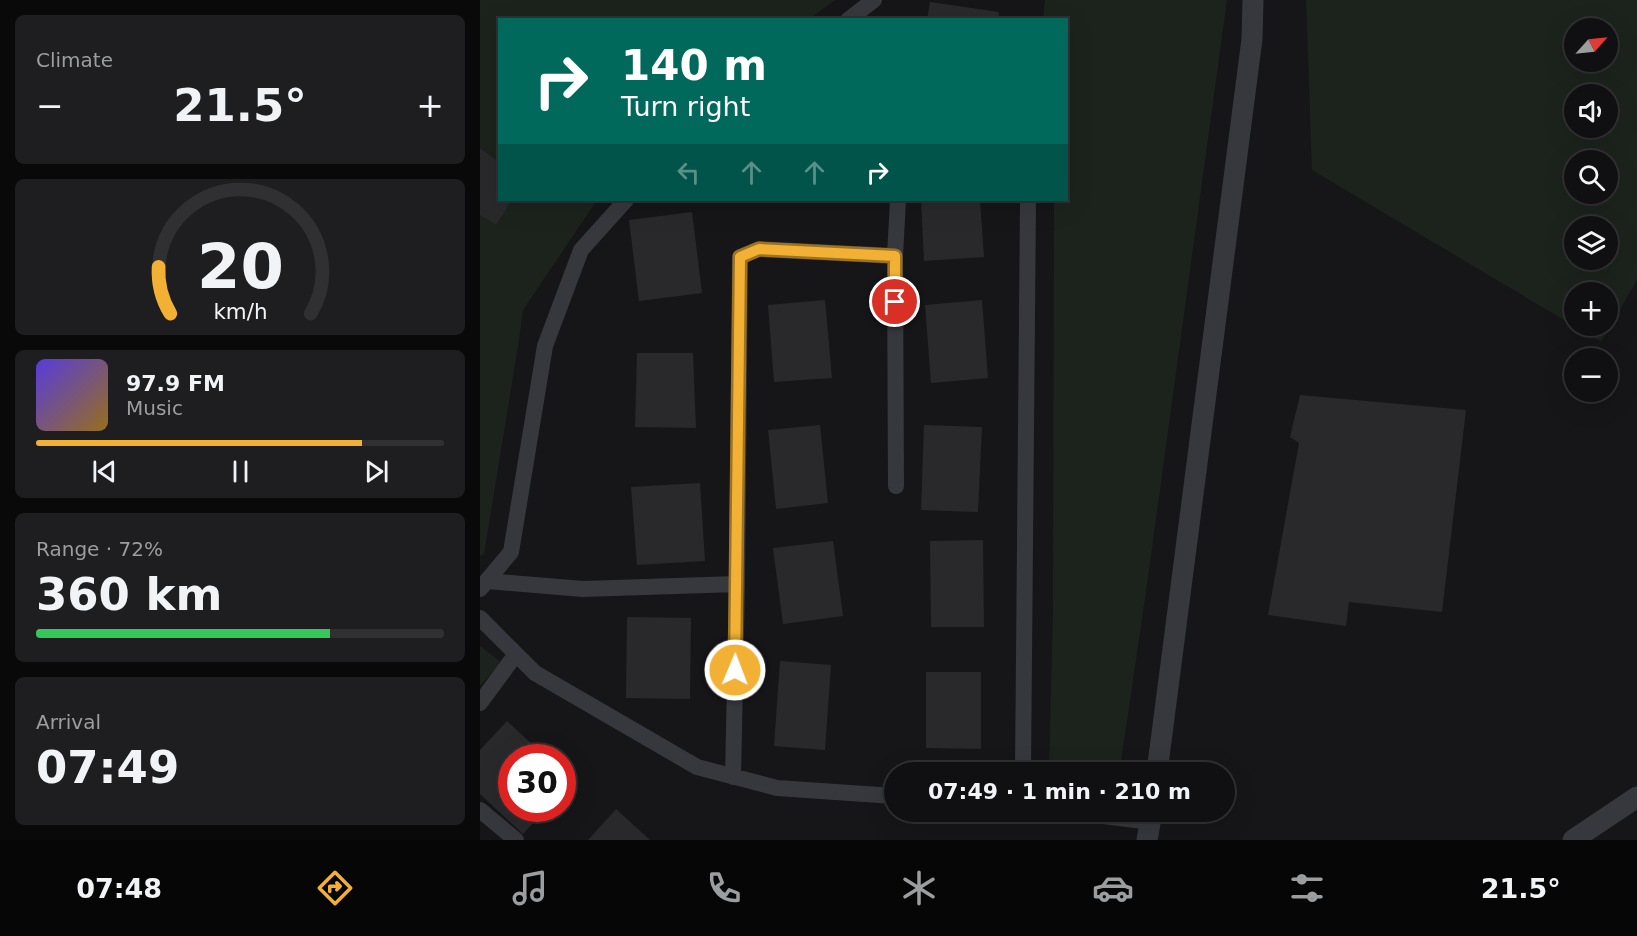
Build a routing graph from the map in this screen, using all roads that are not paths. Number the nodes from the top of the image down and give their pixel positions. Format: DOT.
graph roads {
  1 [pos="874,0"];
  2 [pos="1253,0"];
  3 [pos="851,18"];
  4 [pos="625,201"];
  5 [pos="898,201"];
  6 [pos="1028,201"];
  7 [pos="895,256"];
  8 [pos="896,486"];
  9 [pos="737,584"];
  10 [pos="483,585"];
  11 [pos="480,618"];
  12 [pos="516,654"];
  13 [pos="480,703"];
  14 [pos="1023,762"];
  15 [pos="1158,762"];
  16 [pos="733,777"];
  17 [pos="884,795"];
  18 [pos="1637,797"];
  19 [pos="480,810"];
  20 [pos="516,840"];
  21 [pos="1573,840"];
  1 -- 3 [label="street"];
  2 -- 15 [label="street"];
  4 -- 10 [label="street"];
  5 -- 7 [label="street"];
  6 -- 14 [label="street"];
  7 -- 8 [label="street"];
  7 -- 9 [label="street"];
  9 -- 10 [label="street"];
  9 -- 16 [label="street"];
  11 -- 12 [label="street"];
  12 -- 13 [label="street"];
  12 -- 16 [label="street"];
  16 -- 17 [label="street"];
  18 -- 21 [label="street"];
  19 -- 20 [label="street"];
}
